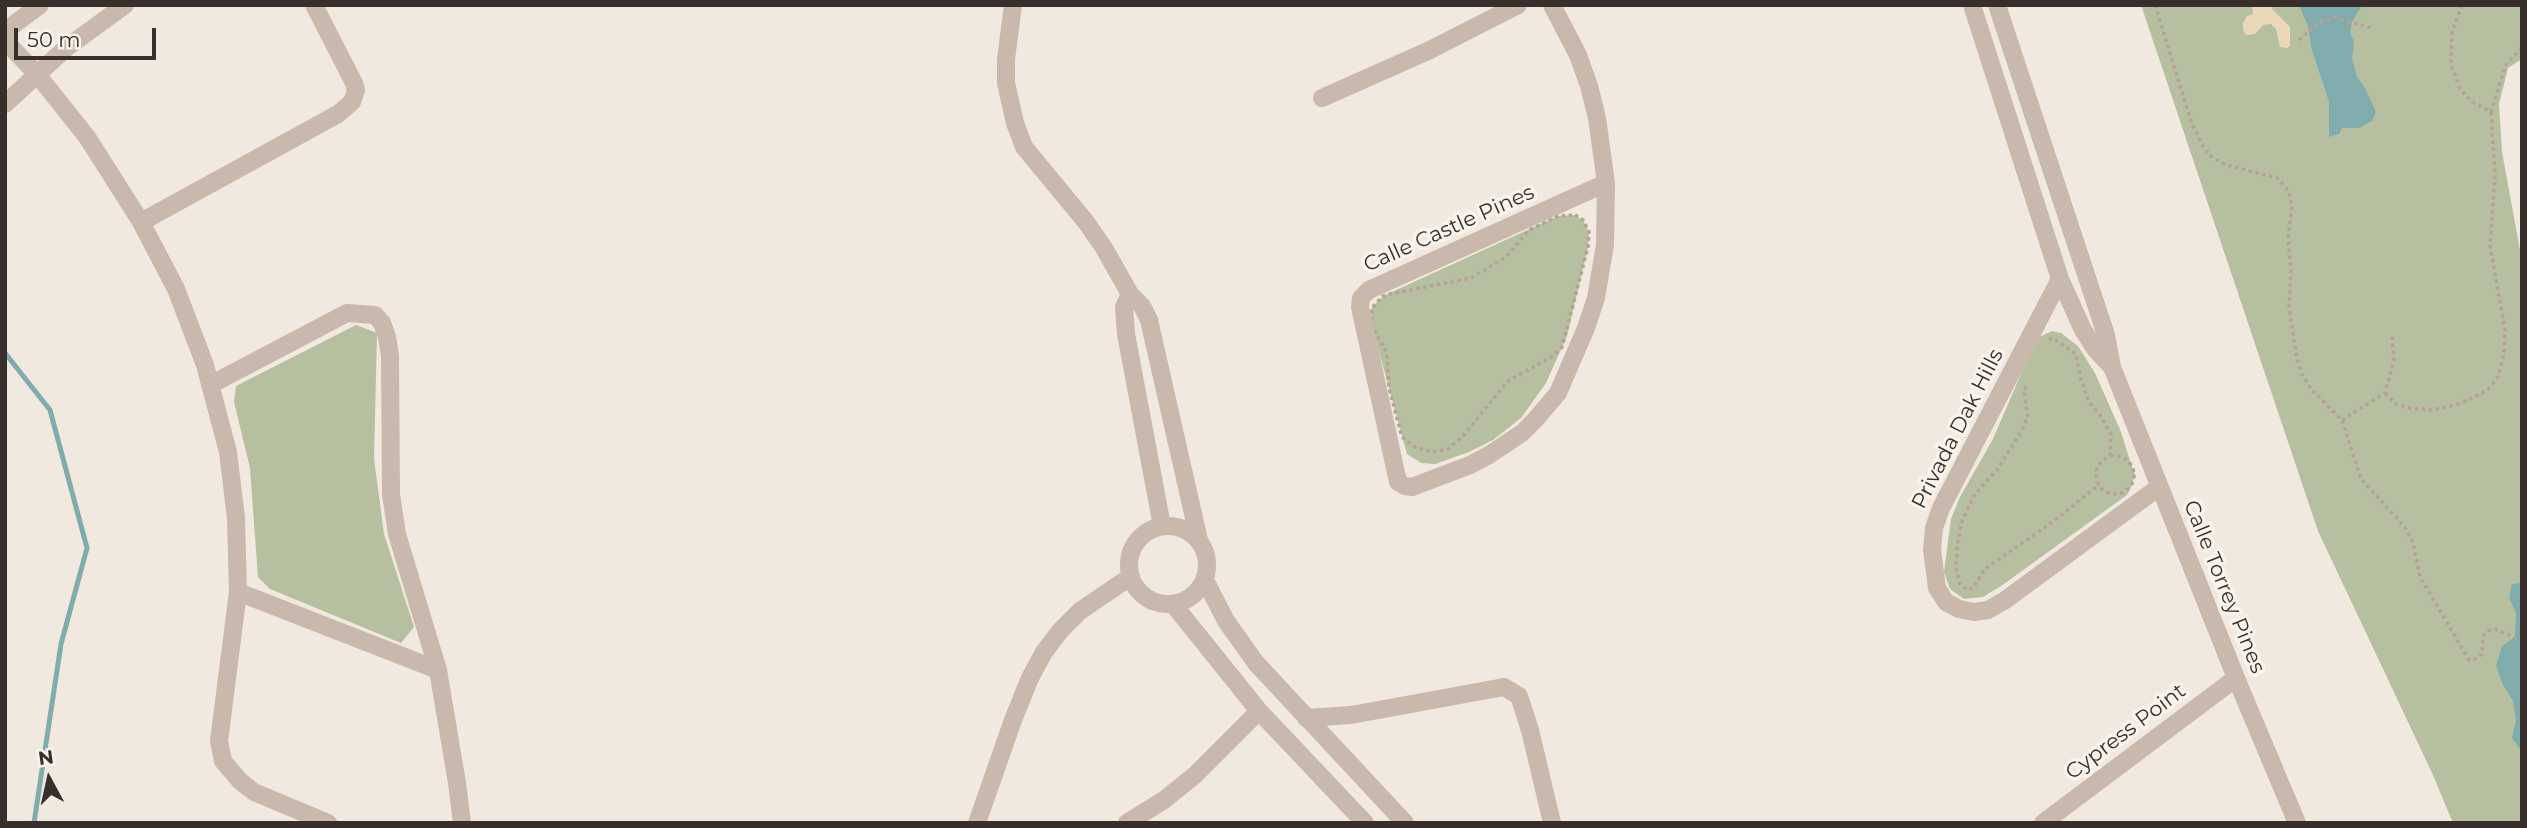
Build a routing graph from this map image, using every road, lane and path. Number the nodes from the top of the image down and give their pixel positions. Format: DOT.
graph roads {
  1 [pos="40,5"];
  2 [pos="125,5"];
  3 [pos="314,5"];
  4 [pos="1013,5"];
  5 [pos="1518,5"];
  6 [pos="1552,5"];
  7 [pos="1972,5"];
  8 [pos="1997,5"];
  9 [pos="2154,5"];
  10 [pos="2462,5"];
  11 [pos="2372,28"];
  12 [pos="5,31"];
  13 [pos="2299,40"];
  14 [pos="5,41"];
  15 [pos="2522,48"];
  16 [pos="36,73"];
  17 [pos="1322,98"];
  18 [pos="5,104"];
  19 [pos="2491,112"];
  20 [pos="1606,183"];
  21 [pos="1558,216"];
  22 [pos="141,222"];
  23 [pos="2060,279"];
  24 [pos="1130,294"];
  25 [pos="2392,337"];
  26 [pos="2043,343"];
  27 [pos="2112,367"];
  28 [pos="2027,380"];
  29 [pos="211,385"];
  30 [pos="2385,393"];
  31 [pos="2342,420"];
  32 [pos="2110,457"];
  33 [pos="2099,485"];
  34 [pos="2160,487"];
  35 [pos="1162,526"];
  36 [pos="1199,540"];
  37 [pos="1130,577"];
  38 [pos="1205,580"];
  39 [pos="239,592"];
  40 [pos="1174,604"];
  41 [pos="2522,641"];
  42 [pos="438,670"];
  43 [pos="2236,678"];
  44 [pos="1259,711"];
  45 [pos="1306,718"];
  46 [pos="328,823"];
  47 [pos="462,823"];
  48 [pos="978,823"];
  49 [pos="1127,823"];
  50 [pos="1365,823"];
  51 [pos="1405,823"];
  52 [pos="1552,823"];
  53 [pos="2043,823"];
  54 [pos="2297,823"];
  1 -- 12 [label="street"];
  2 -- 16 [label="street"];
  3 -- 22 [label="street"];
  4 -- 24 [label="street"];
  5 -- 17 [label="street"];
  6 -- 20 [label="street, Calle Castle Pines"];
  7 -- 23 [label="street, Calle Torrey Pines"];
  8 -- 27 [label="street, Calle Torrey Pines"];
  9 -- 31 [label="path"];
  10 -- 19 [label="path"];
  11 -- 13 [label="path"];
  14 -- 16 [label="street"];
  15 -- 19 [label="path"];
  16 -- 18 [label="street"];
  16 -- 22 [label="street"];
  19 -- 30 [label="path"];
  20 -- 20 [label="street, Calle Castle Pines"];
  21 -- 21 [label="path"];
  22 -- 29 [label="street"];
  23 -- 27 [label="street, Calle Torrey Pines"];
  23 -- 34 [label="street, Privada Dak Hills"];
  24 -- 35 [label="street"];
  24 -- 36 [label="street"];
  25 -- 30 [label="path"];
  26 -- 32 [label="path"];
  27 -- 34 [label="street, Calle Torrey Pines"];
  28 -- 33 [label="path"];
  29 -- 39 [label="street"];
  29 -- 42 [label="street"];
  30 -- 31 [label="path"];
  31 -- 41 [label="path"];
  32 -- 33 [label="path"];
  32 -- 33 [label="path"];
  34 -- 43 [label="street, Calle Torrey Pines"];
  35 -- 36 [label="street"];
  35 -- 37 [label="street"];
  36 -- 38 [label="street"];
  37 -- 40 [label="street"];
  37 -- 48 [label="street"];
  38 -- 40 [label="street"];
  38 -- 45 [label="street"];
  39 -- 42 [label="street"];
  39 -- 46 [label="street"];
  40 -- 44 [label="street"];
  42 -- 47 [label="street"];
  43 -- 53 [label="street, Cypress Point"];
  43 -- 54 [label="street, Calle Torrey Pines"];
  44 -- 49 [label="street"];
  44 -- 50 [label="street"];
  45 -- 51 [label="street"];
  45 -- 52 [label="street"];
}
